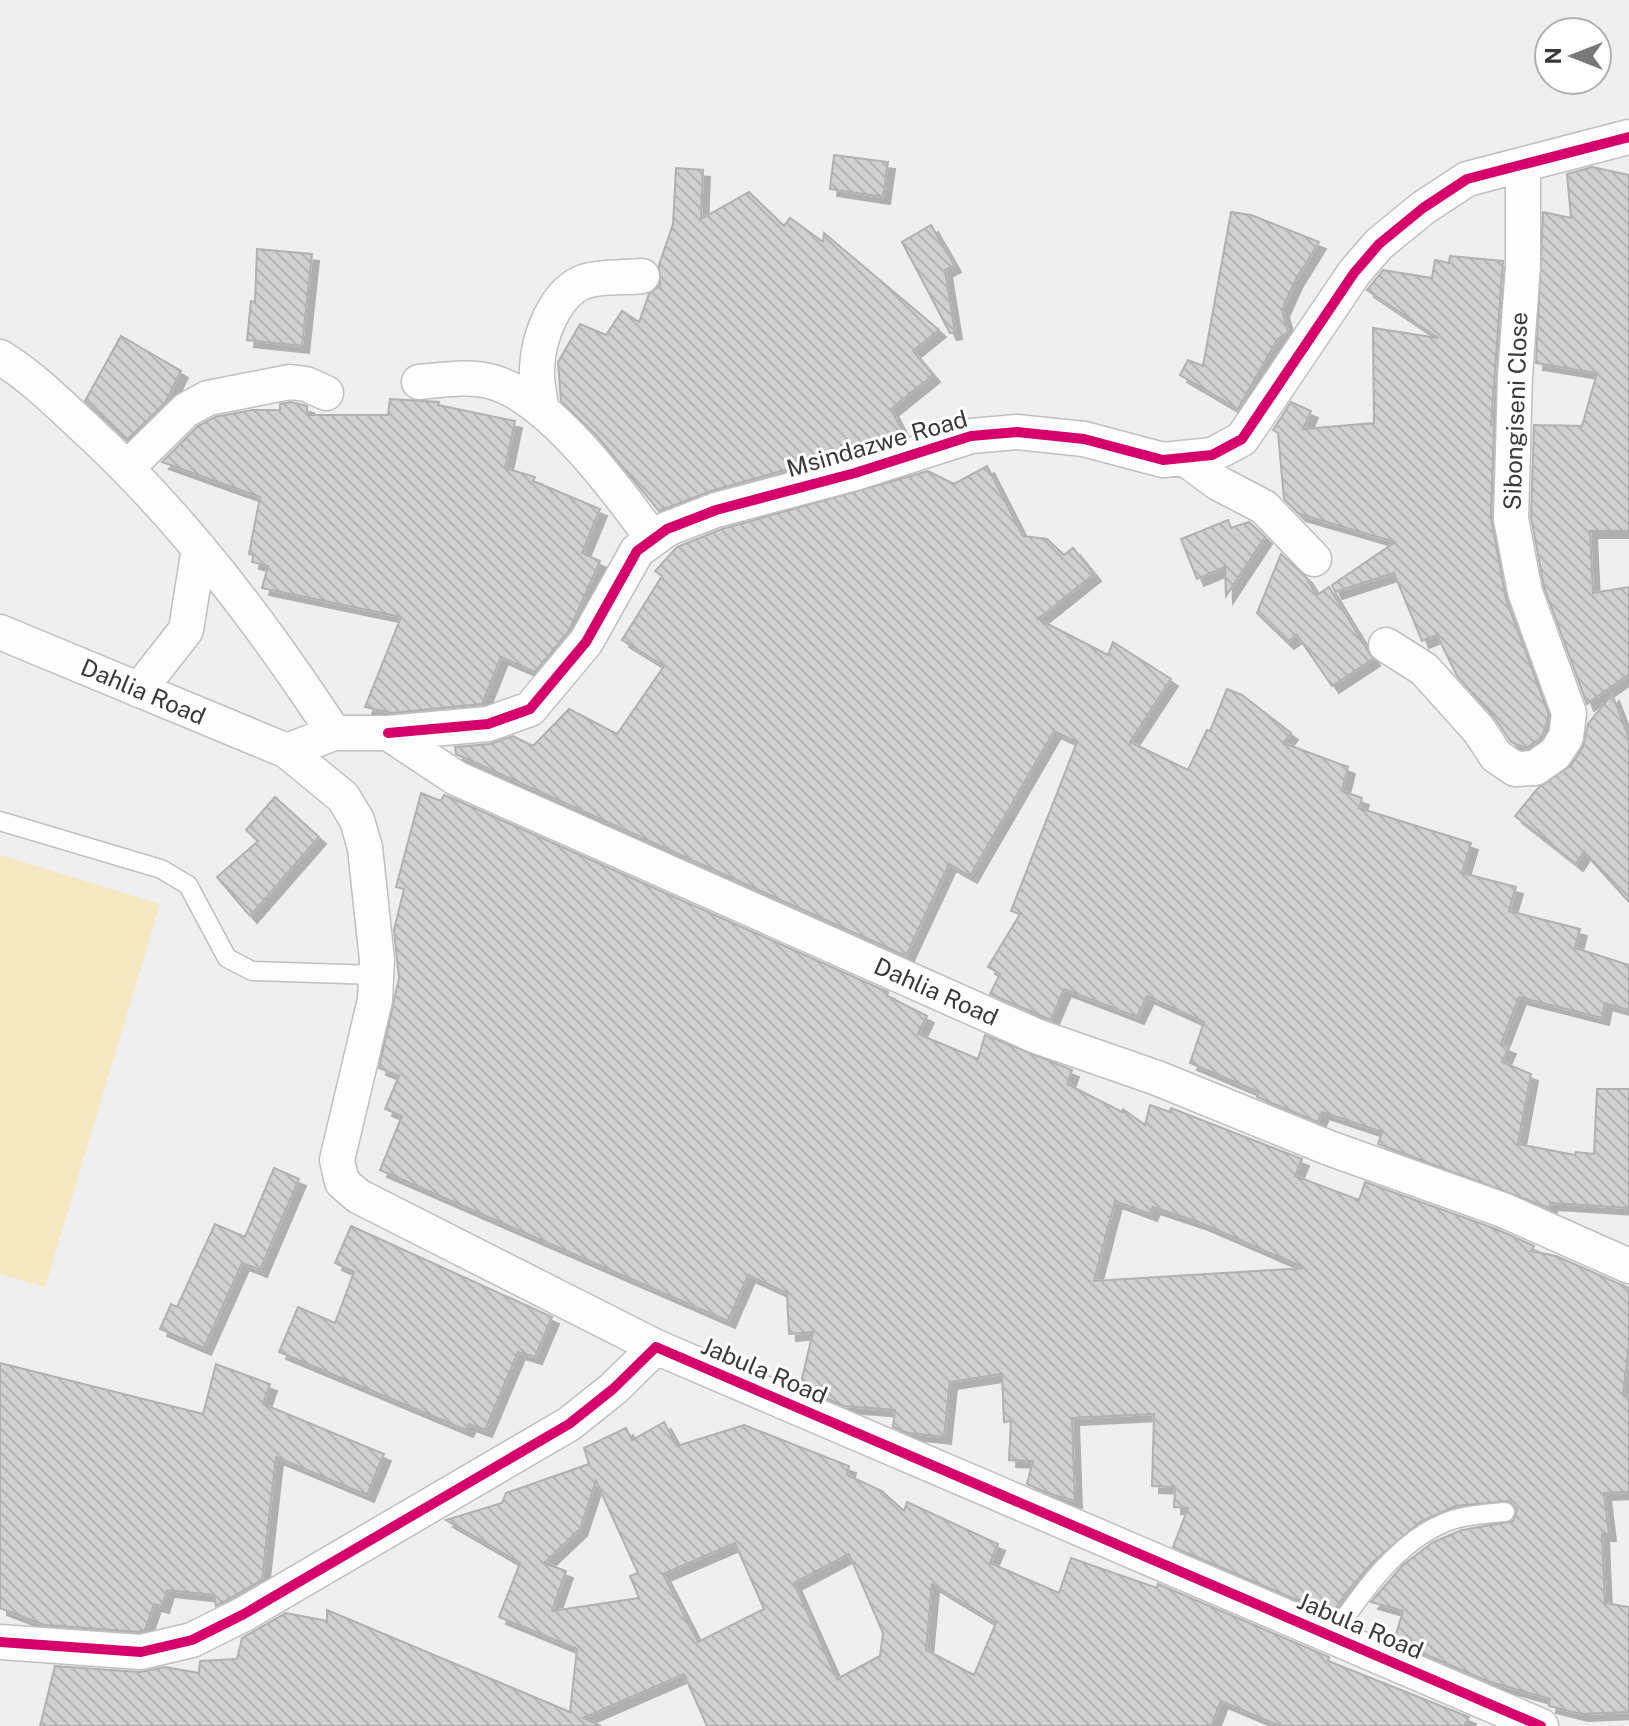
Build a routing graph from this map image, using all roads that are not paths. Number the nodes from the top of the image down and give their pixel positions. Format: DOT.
graph roads {
  1 [pos="1629,137"];
  2 [pos="1523,166"];
  3 [pos="642,276"];
  4 [pos="0,357"];
  5 [pos="419,382"];
  6 [pos="326,393"];
  7 [pos="542,411"];
  8 [pos="1187,460"];
  9 [pos="127,468"];
  10 [pos="653,539"];
  11 [pos="199,548"];
  12 [pos="1314,559"];
  13 [pos="0,632"];
  14 [pos="1386,645"];
  15 [pos="139,690"];
  16 [pos="334,733"];
  17 [pos="388,733"];
  18 [pos="287,751"];
  19 [pos="0,821"];
  20 [pos="376,975"];
  21 [pos="1619,1254"];
  22 [pos="656,1347"];
  23 [pos="1505,1512"];
  24 [pos="1332,1636"];
  25 [pos="0,1642"];
  26 [pos="1541,1726"];
  1 -- 2 [label="street, Msindazwe Road"];
  2 -- 8 [label="street, Msindazwe Road"];
  2 -- 14 [label="street, Sibongiseni Close"];
  3 -- 7 [label="street"];
  4 -- 9 [label="street"];
  5 -- 7 [label="street"];
  6 -- 9 [label="street"];
  7 -- 10 [label="street"];
  8 -- 10 [label="street, Msindazwe Road"];
  8 -- 12 [label="street"];
  9 -- 11 [label="street"];
  10 -- 17 [label="street, Msindazwe Road"];
  11 -- 15 [label="street"];
  11 -- 16 [label="street"];
  13 -- 15 [label="street, Dahlia Road"];
  15 -- 18 [label="street, Dahlia Road"];
  16 -- 17 [label="street"];
  16 -- 18 [label="street"];
  17 -- 21 [label="street, Dahlia Road"];
  18 -- 20 [label="street, Dahlia Road"];
  19 -- 20 [label="lane"];
  20 -- 22 [label="street, Dahlia Road"];
  22 -- 24 [label="street, Jabula Road"];
  22 -- 25 [label="street"];
  23 -- 24 [label="lane"];
  24 -- 26 [label="street, Jabula Road"];
}
